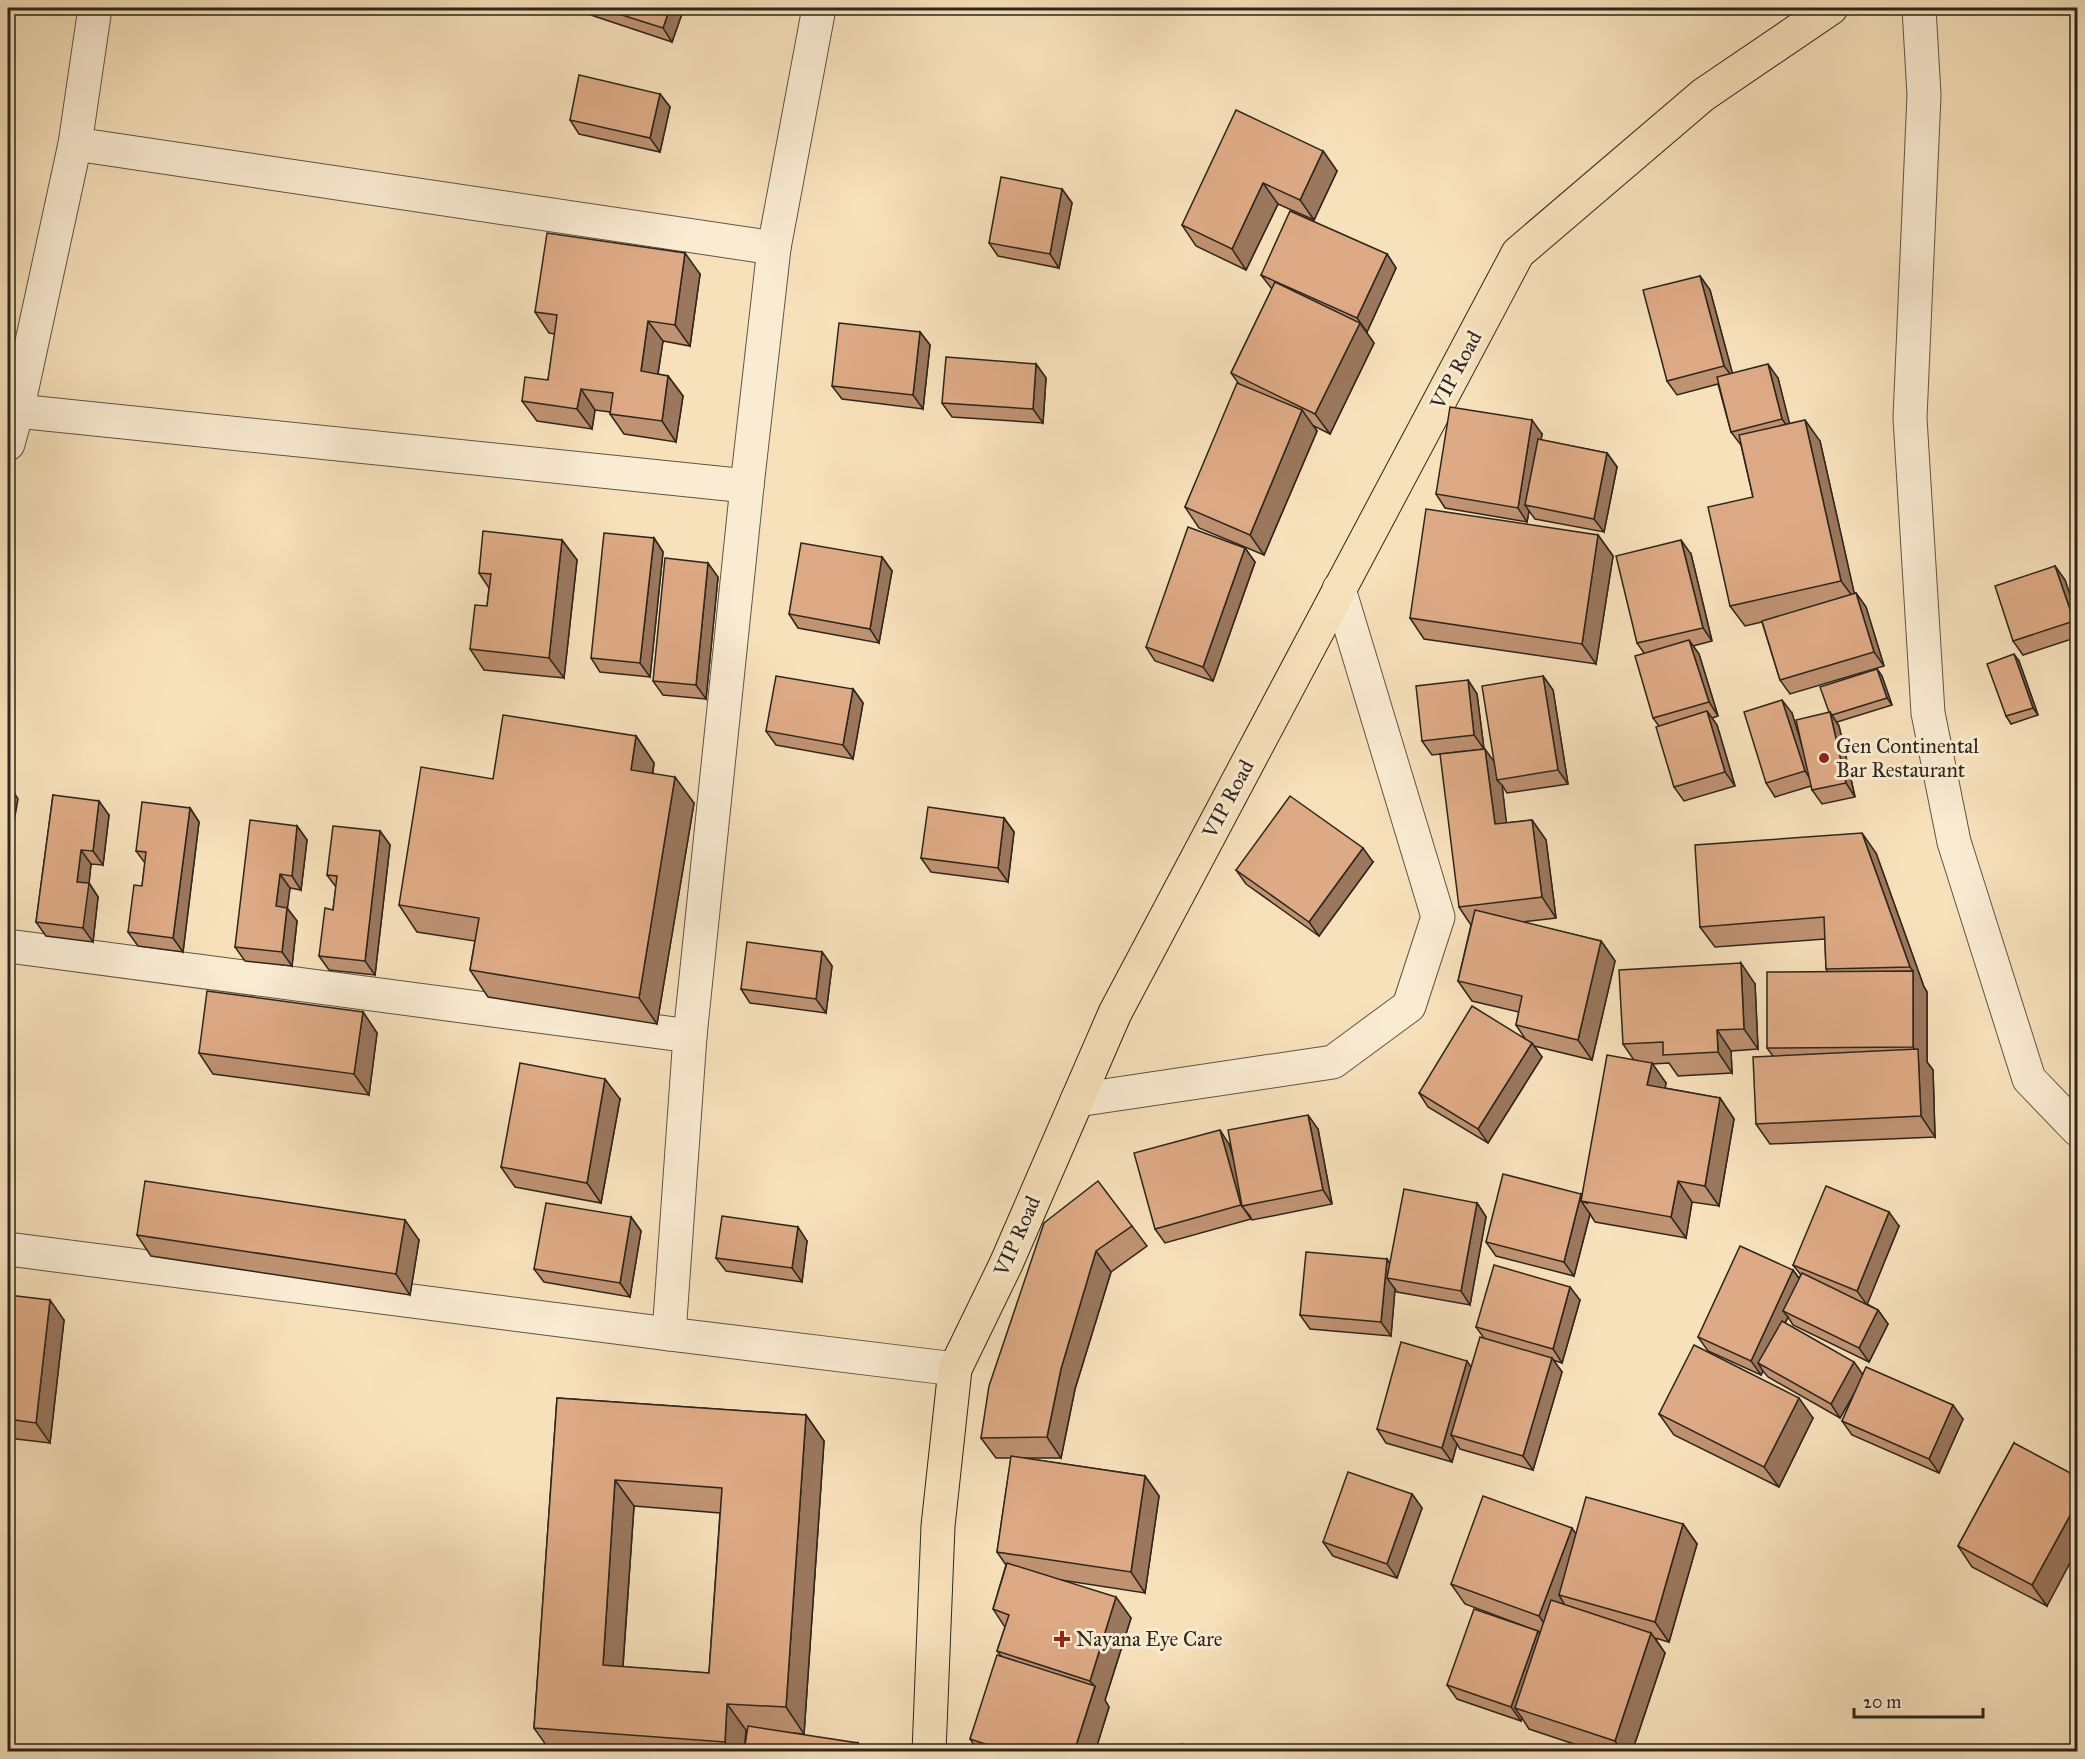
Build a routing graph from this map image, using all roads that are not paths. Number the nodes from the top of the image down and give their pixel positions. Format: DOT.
graph roads {
  1 [pos="95,8"];
  2 [pos="819,8"];
  3 [pos="1831,8"];
  4 [pos="1919,8"];
  5 [pos="75,144"];
  6 [pos="774,248"];
  7 [pos="17,411"];
  8 [pos="8,444"];
  9 [pos="747,486"];
  10 [pos="1339,589"];
  11 [pos="8,946"];
  12 [pos="690,1036"];
  13 [pos="1077,1100"];
  14 [pos="2078,1130"];
  15 [pos="8,1249"];
  16 [pos="669,1334"];
  17 [pos="955,1368"];
  18 [pos="929,1752"];
  1 -- 5 [label="street"];
  2 -- 6 [label="street"];
  3 -- 10 [label="highway, VIP Road"];
  4 -- 14 [label="street"];
  5 -- 6 [label="street"];
  5 -- 7 [label="street"];
  6 -- 9 [label="street"];
  7 -- 8 [label="street"];
  7 -- 9 [label="street"];
  9 -- 12 [label="street"];
  10 -- 13 [label="highway, VIP Road"];
  10 -- 13 [label="street"];
  11 -- 12 [label="street"];
  12 -- 16 [label="street"];
  13 -- 17 [label="highway, VIP Road"];
  15 -- 16 [label="street"];
  16 -- 17 [label="street"];
  17 -- 18 [label="highway, VIP Road"];
}
